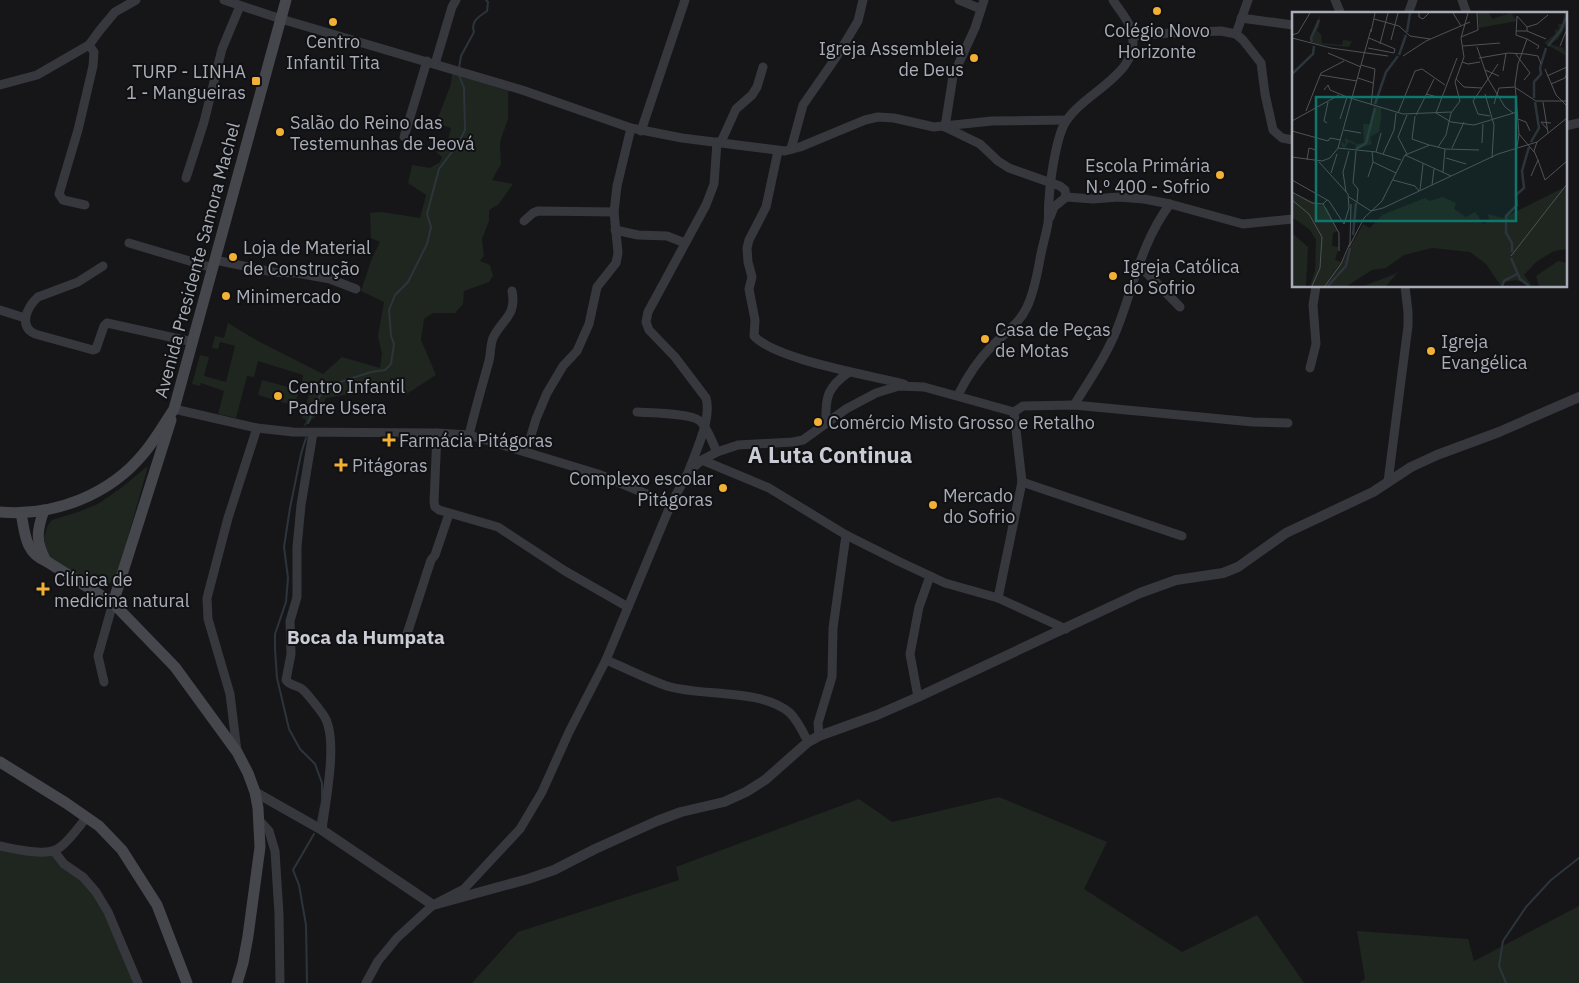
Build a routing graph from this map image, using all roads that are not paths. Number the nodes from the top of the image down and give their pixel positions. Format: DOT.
graph roads {
  1 [pos="136,0"];
  2 [pos="224,0"];
  3 [pos="286,0"];
  4 [pos="456,0"];
  5 [pos="685,0"];
  6 [pos="863,0"];
  7 [pos="959,0"];
  8 [pos="1113,0"];
  9 [pos="1248,0"];
  10 [pos="1335,0"];
  11 [pos="1413,0"];
  12 [pos="1462,0"];
  13 [pos="983,5"];
  14 [pos="240,6"];
  15 [pos="1340,12"];
  16 [pos="1409,12"];
  17 [pos="1466,12"];
  18 [pos="1241,18"];
  19 [pos="281,19"];
  20 [pos="1292,25"];
  21 [pos="1236,34"];
  22 [pos="1132,36"];
  23 [pos="89,45"];
  24 [pos="431,62"];
  25 [pos="763,67"];
  26 [pos="0,85"];
  27 [pos="1066,120"];
  28 [pos="1579,123"];
  29 [pos="1566,126"];
  30 [pos="945,127"];
  31 [pos="631,128"];
  32 [pos="642,131"];
  33 [pos="404,137"];
  34 [pos="1292,140"];
  35 [pos="719,142"];
  36 [pos="791,149"];
  37 [pos="778,151"];
  38 [pos="186,178"];
  39 [pos="1050,182"];
  40 [pos="1066,197"];
  41 [pos="1170,204"];
  42 [pos="85,205"];
  43 [pos="614,212"];
  44 [pos="1292,219"];
  45 [pos="524,221"];
  46 [pos="1048,222"];
  47 [pos="615,230"];
  48 [pos="129,243"];
  49 [pos="685,243"];
  50 [pos="214,264"];
  51 [pos="1138,264"];
  52 [pos="103,266"];
  53 [pos="1316,288"];
  54 [pos="1405,288"];
  55 [pos="356,289"];
  56 [pos="512,291"];
  57 [pos="1180,307"];
  58 [pos="0,310"];
  59 [pos="25,318"];
  60 [pos="192,342"];
  61 [pos="1310,368"];
  62 [pos="849,372"];
  63 [pos="912,386"];
  64 [pos="958,395"];
  65 [pos="1579,397"];
  66 [pos="1074,405"];
  67 [pos="174,409"];
  68 [pos="637,412"];
  69 [pos="1014,412"];
  70 [pos="826,422"];
  71 [pos="1288,423"];
  72 [pos="704,426"];
  73 [pos="257,428"];
  74 [pos="313,433"];
  75 [pos="437,433"];
  76 [pos="469,436"];
  77 [pos="526,452"];
  78 [pos="717,452"];
  79 [pos="702,460"];
  80 [pos="688,471"];
  81 [pos="1022,482"];
  82 [pos="1388,482"];
  83 [pos="671,504"];
  84 [pos="44,510"];
  85 [pos="0,512"];
  86 [pos="20,513"];
  87 [pos="449,514"];
  88 [pos="846,535"];
  89 [pos="1182,536"];
  90 [pos="46,561"];
  91 [pos="930,576"];
  92 [pos="998,598"];
  93 [pos="113,603"];
  94 [pos="628,607"];
  95 [pos="1066,629"];
  96 [pos="406,637"];
  97 [pos="606,660"];
  98 [pos="104,682"];
  99 [pos="918,698"];
  100 [pos="819,736"];
  101 [pos="808,742"];
  102 [pos="237,752"];
  103 [pos="0,762"];
  104 [pos="255,792"];
  105 [pos="86,818"];
  106 [pos="259,820"];
  107 [pos="322,830"];
  108 [pos="0,846"];
  109 [pos="54,851"];
  110 [pos="433,905"];
  111 [pos="138,983"];
  112 [pos="187,983"];
  113 [pos="237,983"];
  114 [pos="280,983"];
  115 [pos="366,983"];
  1 -- 23 [label="street"];
  2 -- 14 [label="street"];
  3 -- 19 [label="main road, Avenida Presidente Samora Machel"];
  4 -- 24 [label="street"];
  5 -- 32 [label="street"];
  6 -- 36 [label="street"];
  7 -- 13 [label="street"];
  8 -- 22 [label="street"];
  9 -- 18 [label="street"];
  10 -- 15 [label="street"];
  11 -- 16 [label="street"];
  12 -- 17 [label="street"];
  13 -- 30 [label="street"];
  14 -- 19 [label="street"];
  14 -- 38 [label="street"];
  18 -- 20 [label="street"];
  18 -- 21 [label="street"];
  19 -- 24 [label="street"];
  19 -- 50 [label="main road, Avenida Presidente Samora Machel"];
  21 -- 22 [label="street"];
  21 -- 34 [label="street"];
  22 -- 27 [label="street"];
  23 -- 26 [label="street"];
  23 -- 42 [label="street"];
  24 -- 31 [label="street"];
  24 -- 33 [label="street"];
  25 -- 35 [label="street"];
  27 -- 30 [label="street"];
  27 -- 39 [label="street"];
  28 -- 29 [label="street"];
  30 -- 36 [label="street"];
  30 -- 39 [label="street"];
  31 -- 32 [label="street"];
  31 -- 43 [label="street"];
  32 -- 35 [label="street"];
  35 -- 37 [label="street"];
  35 -- 49 [label="street"];
  36 -- 37 [label="street"];
  37 -- 62 [label="street"];
  39 -- 40 [label="street"];
  39 -- 46 [label="street"];
  40 -- 41 [label="street"];
  40 -- 46 [label="street"];
  41 -- 44 [label="street"];
  41 -- 51 [label="street"];
  43 -- 45 [label="street"];
  43 -- 47 [label="street"];
  46 -- 64 [label="street"];
  47 -- 49 [label="street"];
  47 -- 77 [label="street"];
  48 -- 50 [label="street"];
  49 -- 72 [label="street"];
  50 -- 55 [label="street"];
  50 -- 60 [label="main road, Avenida Presidente Samora Machel"];
  51 -- 57 [label="street"];
  51 -- 66 [label="street"];
  52 -- 59 [label="street"];
  53 -- 61 [label="street"];
  54 -- 82 [label="street"];
  56 -- 76 [label="street"];
  58 -- 59 [label="street"];
  59 -- 60 [label="street"];
  60 -- 67 [label="main road, Avenida Presidente Samora Machel"];
  62 -- 63 [label="street"];
  62 -- 70 [label="street"];
  63 -- 64 [label="street"];
  63 -- 70 [label="street"];
  64 -- 69 [label="street"];
  65 -- 82 [label="street"];
  66 -- 69 [label="street"];
  66 -- 71 [label="street"];
  67 -- 73 [label="street"];
  67 -- 84 [label="main road, Avenida Presidente Samora Machel"];
  67 -- 93 [label="main road"];
  68 -- 72 [label="street"];
  69 -- 81 [label="street"];
  70 -- 78 [label="street"];
  72 -- 78 [label="street"];
  72 -- 80 [label="street"];
  73 -- 74 [label="street"];
  73 -- 102 [label="street"];
  74 -- 75 [label="street"];
  74 -- 107 [label="street"];
  75 -- 76 [label="street"];
  75 -- 87 [label="street"];
  76 -- 77 [label="street"];
  77 -- 83 [label="street"];
  78 -- 79 [label="street"];
  79 -- 80 [label="street"];
  79 -- 88 [label="street"];
  80 -- 83 [label="street"];
  81 -- 89 [label="street"];
  81 -- 92 [label="street"];
  82 -- 95 [label="street"];
  83 -- 94 [label="street"];
  84 -- 86 [label="main road, Avenida Presidente Samora Machel"];
  84 -- 90 [label="main road"];
  85 -- 86 [label="main road, Avenida Presidente Samora Machel"];
  86 -- 90 [label="main road"];
  87 -- 94 [label="street"];
  87 -- 96 [label="street"];
  88 -- 91 [label="street"];
  88 -- 100 [label="street"];
  90 -- 93 [label="main road"];
  91 -- 92 [label="street"];
  91 -- 99 [label="street"];
  92 -- 95 [label="street"];
  93 -- 98 [label="street"];
  93 -- 102 [label="main road"];
  94 -- 97 [label="street"];
  95 -- 99 [label="street"];
  97 -- 101 [label="street"];
  97 -- 110 [label="street"];
  99 -- 100 [label="street"];
  100 -- 101 [label="street"];
  101 -- 110 [label="street"];
  102 -- 104 [label="main road"];
  103 -- 105 [label="main road"];
  104 -- 106 [label="main road"];
  104 -- 107 [label="street"];
  105 -- 109 [label="street"];
  105 -- 112 [label="main road"];
  106 -- 113 [label="main road"];
  106 -- 114 [label="street"];
  107 -- 110 [label="street"];
  108 -- 109 [label="street"];
  109 -- 111 [label="street"];
  110 -- 115 [label="street"];
}
